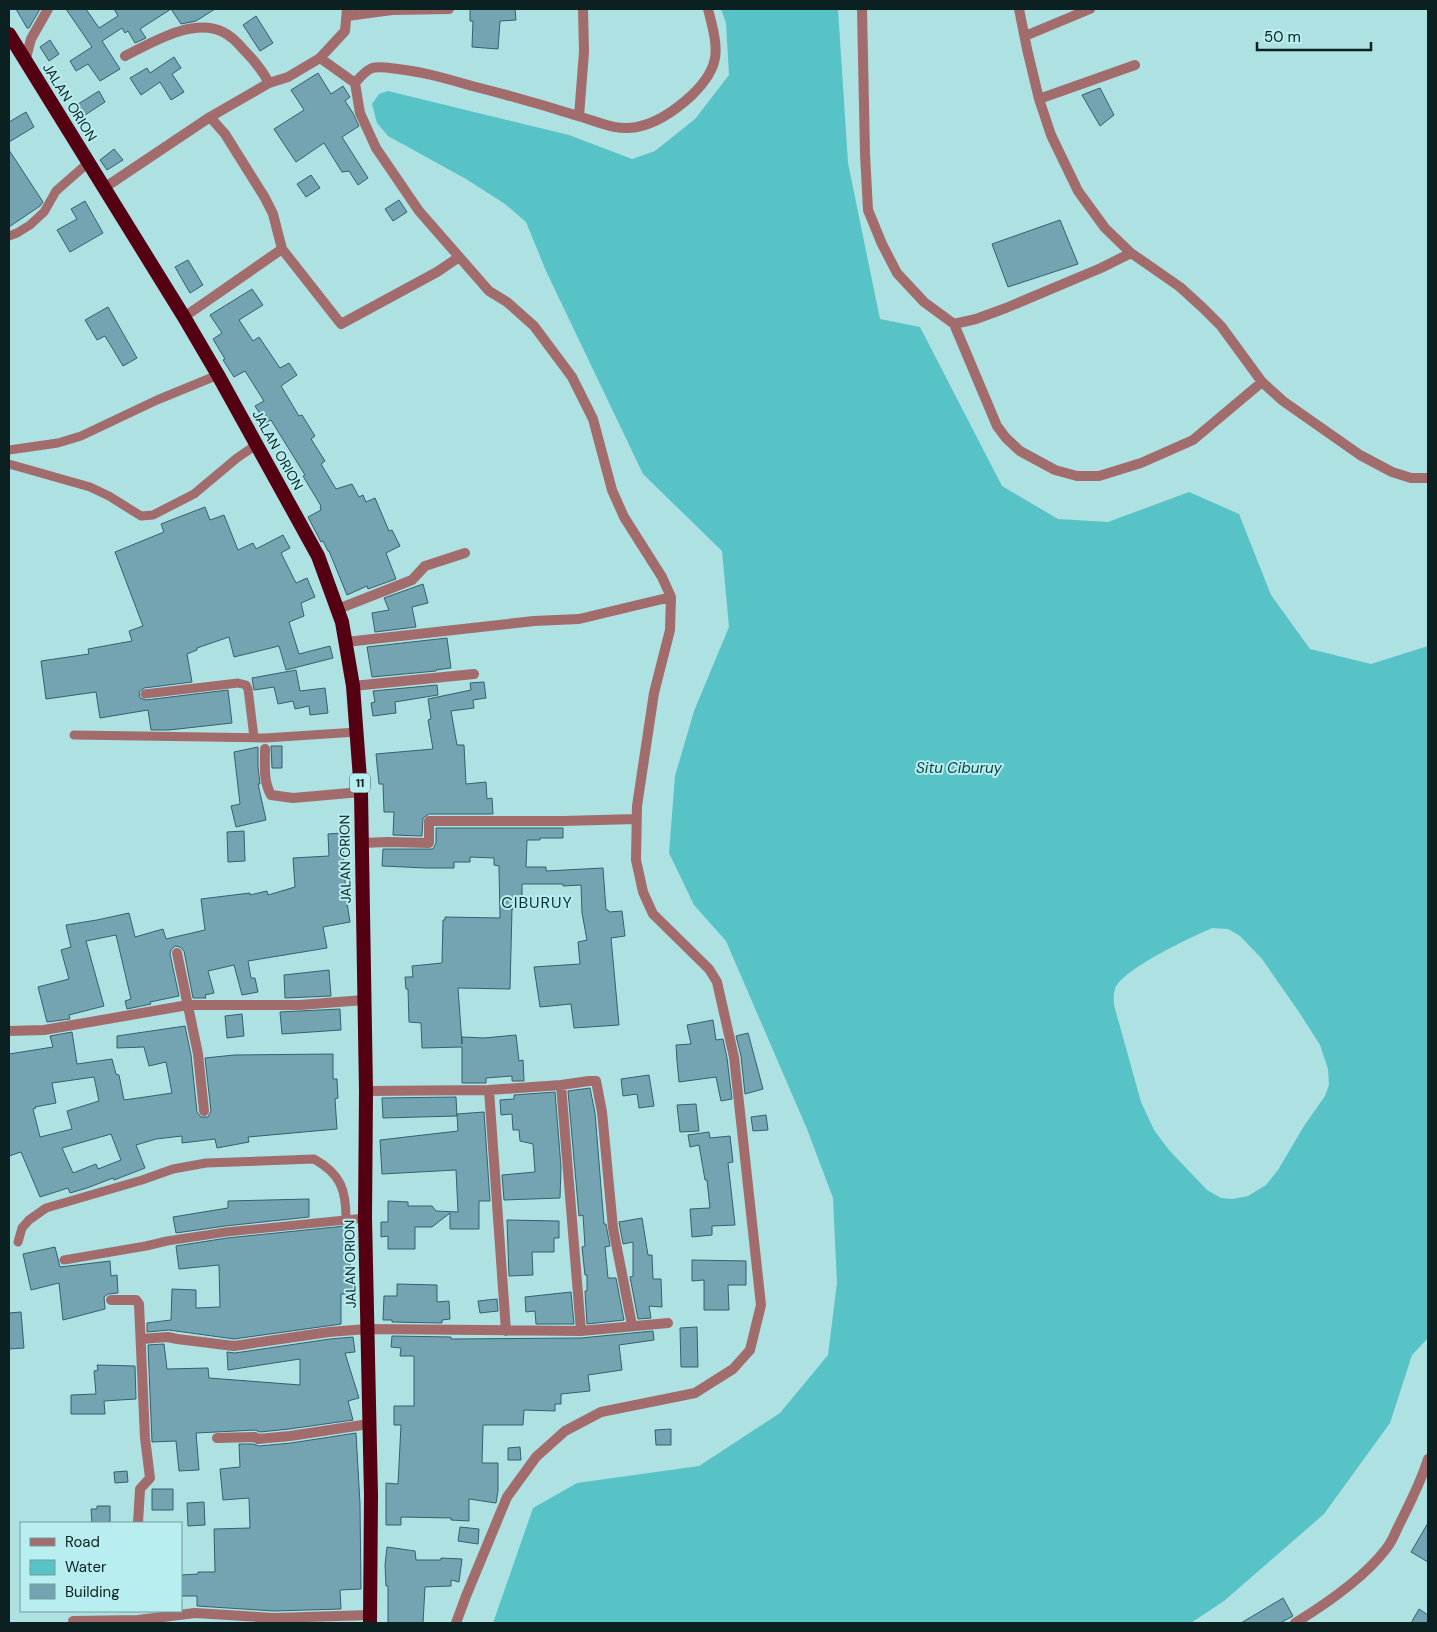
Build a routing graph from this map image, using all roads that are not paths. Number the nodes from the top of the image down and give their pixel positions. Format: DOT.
graph roads {
  1 [pos="48,9"];
  2 [pos="449,9"];
  3 [pos="583,9"];
  4 [pos="708,9"];
  5 [pos="862,9"];
  6 [pos="1019,9"];
  7 [pos="1090,9"];
  8 [pos="347,12"];
  9 [pos="1025,36"];
  10 [pos="11,43"];
  11 [pos="125,56"];
  12 [pos="320,58"];
  13 [pos="25,62"];
  14 [pos="1135,65"];
  15 [pos="268,83"];
  16 [pos="355,83"];
  17 [pos="1039,99"];
  18 [pos="578,116"];
  19 [pos="210,117"];
  20 [pos="89,162"];
  21 [pos="104,188"];
  22 [pos="9,236"];
  23 [pos="282,249"];
  24 [pos="1131,253"];
  25 [pos="459,257"];
  26 [pos="184,317"];
  27 [pos="954,324"];
  28 [pos="218,375"];
  29 [pos="1262,382"];
  30 [pos="256,445"];
  31 [pos="9,450"];
  32 [pos="9,464"];
  33 [pos="1428,478"];
  34 [pos="465,553"];
  35 [pos="672,597"];
  36 [pos="338,609"];
  37 [pos="346,642"];
  38 [pos="474,674"];
  39 [pos="353,686"];
  40 [pos="145,694"];
  41 [pos="356,732"];
  42 [pos="74,735"];
  43 [pos="254,737"];
  44 [pos="265,750"];
  45 [pos="361,792"];
  46 [pos="636,818"];
  47 [pos="361,843"];
  48 [pos="177,953"];
  49 [pos="364,1000"];
  50 [pos="188,1005"];
  51 [pos="9,1031"];
  52 [pos="560,1085"];
  53 [pos="489,1090"];
  54 [pos="366,1091"];
  55 [pos="204,1111"];
  56 [pos="365,1218"];
  57 [pos="346,1220"];
  58 [pos="18,1242"];
  59 [pos="64,1260"];
  60 [pos="111,1300"];
  61 [pos="668,1323"];
  62 [pos="632,1326"];
  63 [pos="367,1329"];
  64 [pos="581,1330"];
  65 [pos="506,1331"];
  66 [pos="141,1340"];
  67 [pos="369,1424"];
  68 [pos="217,1438"];
  69 [pos="1428,1459"];
  70 [pos="138,1522"];
  71 [pos="370,1619"];
  72 [pos="73,1621"];
  73 [pos="456,1623"];
  74 [pos="1295,1623"];
  1 -- 13 [label="street"];
  2 -- 8 [label="street"];
  3 -- 18 [label="street"];
  4 -- 18 [label="street"];
  5 -- 27 [label="street"];
  6 -- 9 [label="street"];
  7 -- 9 [label="street"];
  8 -- 12 [label="street"];
  9 -- 17 [label="street"];
  10 -- 13 [label="highway, JALAN ORION / 11"];
  11 -- 15 [label="street"];
  12 -- 15 [label="street"];
  12 -- 16 [label="street"];
  13 -- 20 [label="highway, JALAN ORION / 11"];
  14 -- 17 [label="street"];
  15 -- 19 [label="street"];
  16 -- 18 [label="street"];
  16 -- 25 [label="street"];
  17 -- 24 [label="street"];
  19 -- 21 [label="street"];
  19 -- 23 [label="street"];
  20 -- 21 [label="highway, JALAN ORION / 11"];
  20 -- 22 [label="lane"];
  21 -- 26 [label="highway, JALAN ORION / 11"];
  23 -- 25 [label="street"];
  23 -- 26 [label="street"];
  24 -- 27 [label="street"];
  24 -- 29 [label="street"];
  25 -- 35 [label="street"];
  26 -- 28 [label="highway, JALAN ORION / 11"];
  27 -- 29 [label="street"];
  28 -- 30 [label="highway, JALAN ORION / 11"];
  28 -- 31 [label="lane"];
  29 -- 33 [label="street"];
  30 -- 32 [label="lane"];
  30 -- 36 [label="highway, JALAN ORION / 11"];
  34 -- 36 [label="street"];
  35 -- 37 [label="street"];
  35 -- 46 [label="street"];
  36 -- 37 [label="highway, JALAN ORION / 11"];
  37 -- 39 [label="highway, JALAN ORION / 11"];
  38 -- 39 [label="street"];
  39 -- 41 [label="highway, JALAN ORION / 11"];
  40 -- 43 [label="lane"];
  41 -- 43 [label="lane"];
  41 -- 45 [label="highway, JALAN ORION / 11"];
  42 -- 43 [label="lane"];
  44 -- 45 [label="street"];
  45 -- 47 [label="highway, JALAN ORION / 11"];
  46 -- 47 [label="street"];
  46 -- 73 [label="street"];
  47 -- 49 [label="highway, JALAN ORION / 11"];
  48 -- 50 [label="street"];
  49 -- 50 [label="street"];
  49 -- 54 [label="highway, JALAN ORION / 11"];
  50 -- 51 [label="street"];
  50 -- 55 [label="street"];
  52 -- 53 [label="street"];
  52 -- 62 [label="street"];
  52 -- 64 [label="street"];
  53 -- 54 [label="street"];
  53 -- 65 [label="street"];
  54 -- 56 [label="highway, JALAN ORION / 11"];
  56 -- 57 [label="lane"];
  56 -- 63 [label="highway, JALAN ORION / 11"];
  57 -- 58 [label="lane"];
  57 -- 59 [label="lane"];
  60 -- 66 [label="street"];
  61 -- 62 [label="street"];
  62 -- 64 [label="street"];
  63 -- 65 [label="street"];
  63 -- 66 [label="street"];
  63 -- 67 [label="highway, JALAN ORION / 11"];
  64 -- 65 [label="street"];
  66 -- 70 [label="street"];
  67 -- 68 [label="street"];
  67 -- 71 [label="highway, JALAN ORION / 11"];
  69 -- 74 [label="street"];
  71 -- 72 [label="street"];
}
